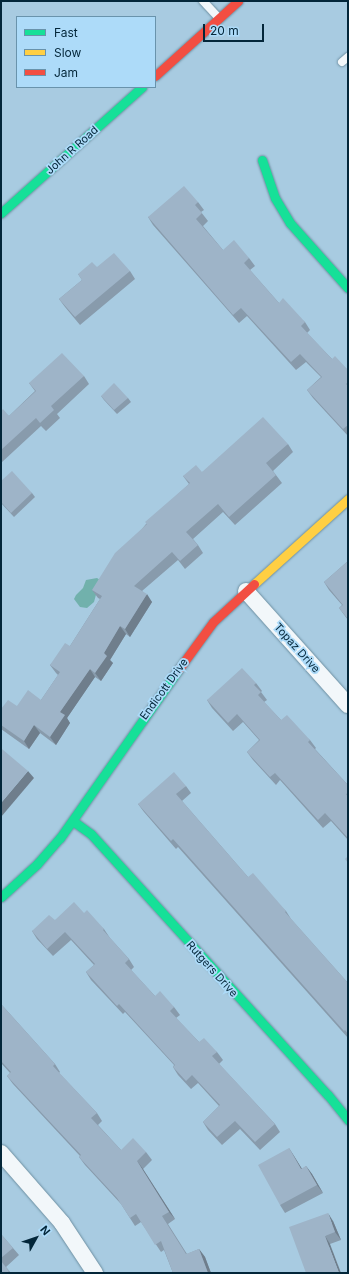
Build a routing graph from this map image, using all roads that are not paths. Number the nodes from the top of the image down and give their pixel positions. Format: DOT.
graph roads {
  1 [pos="203,1"];
  2 [pos="238,1"];
  3 [pos="219,18"];
  4 [pos="156,75"];
  5 [pos="141,88"];
  6 [pos="262,160"];
  7 [pos="1,213"];
  8 [pos="348,288"];
  9 [pos="348,500"];
  10 [pos="246,591"];
  11 [pos="348,705"];
  12 [pos="73,821"];
  13 [pos="1,897"];
  14 [pos="348,1120"];
  15 [pos="1,1153"];
  16 [pos="95,1273"];
  1 -- 3 [label="lane"];
  2 -- 3 [label="street"];
  3 -- 4 [label="street"];
  5 -- 7 [label="street, John R Road"];
  6 -- 8 [label="street"];
  9 -- 10 [label="street, Endicott Drive"];
  10 -- 11 [label="street, Topaz Drive"];
  10 -- 12 [label="street, Endicott Drive"];
  12 -- 13 [label="street, Endicott Drive"];
  12 -- 14 [label="street, Rutgers Drive"];
  15 -- 16 [label="street"];
}
